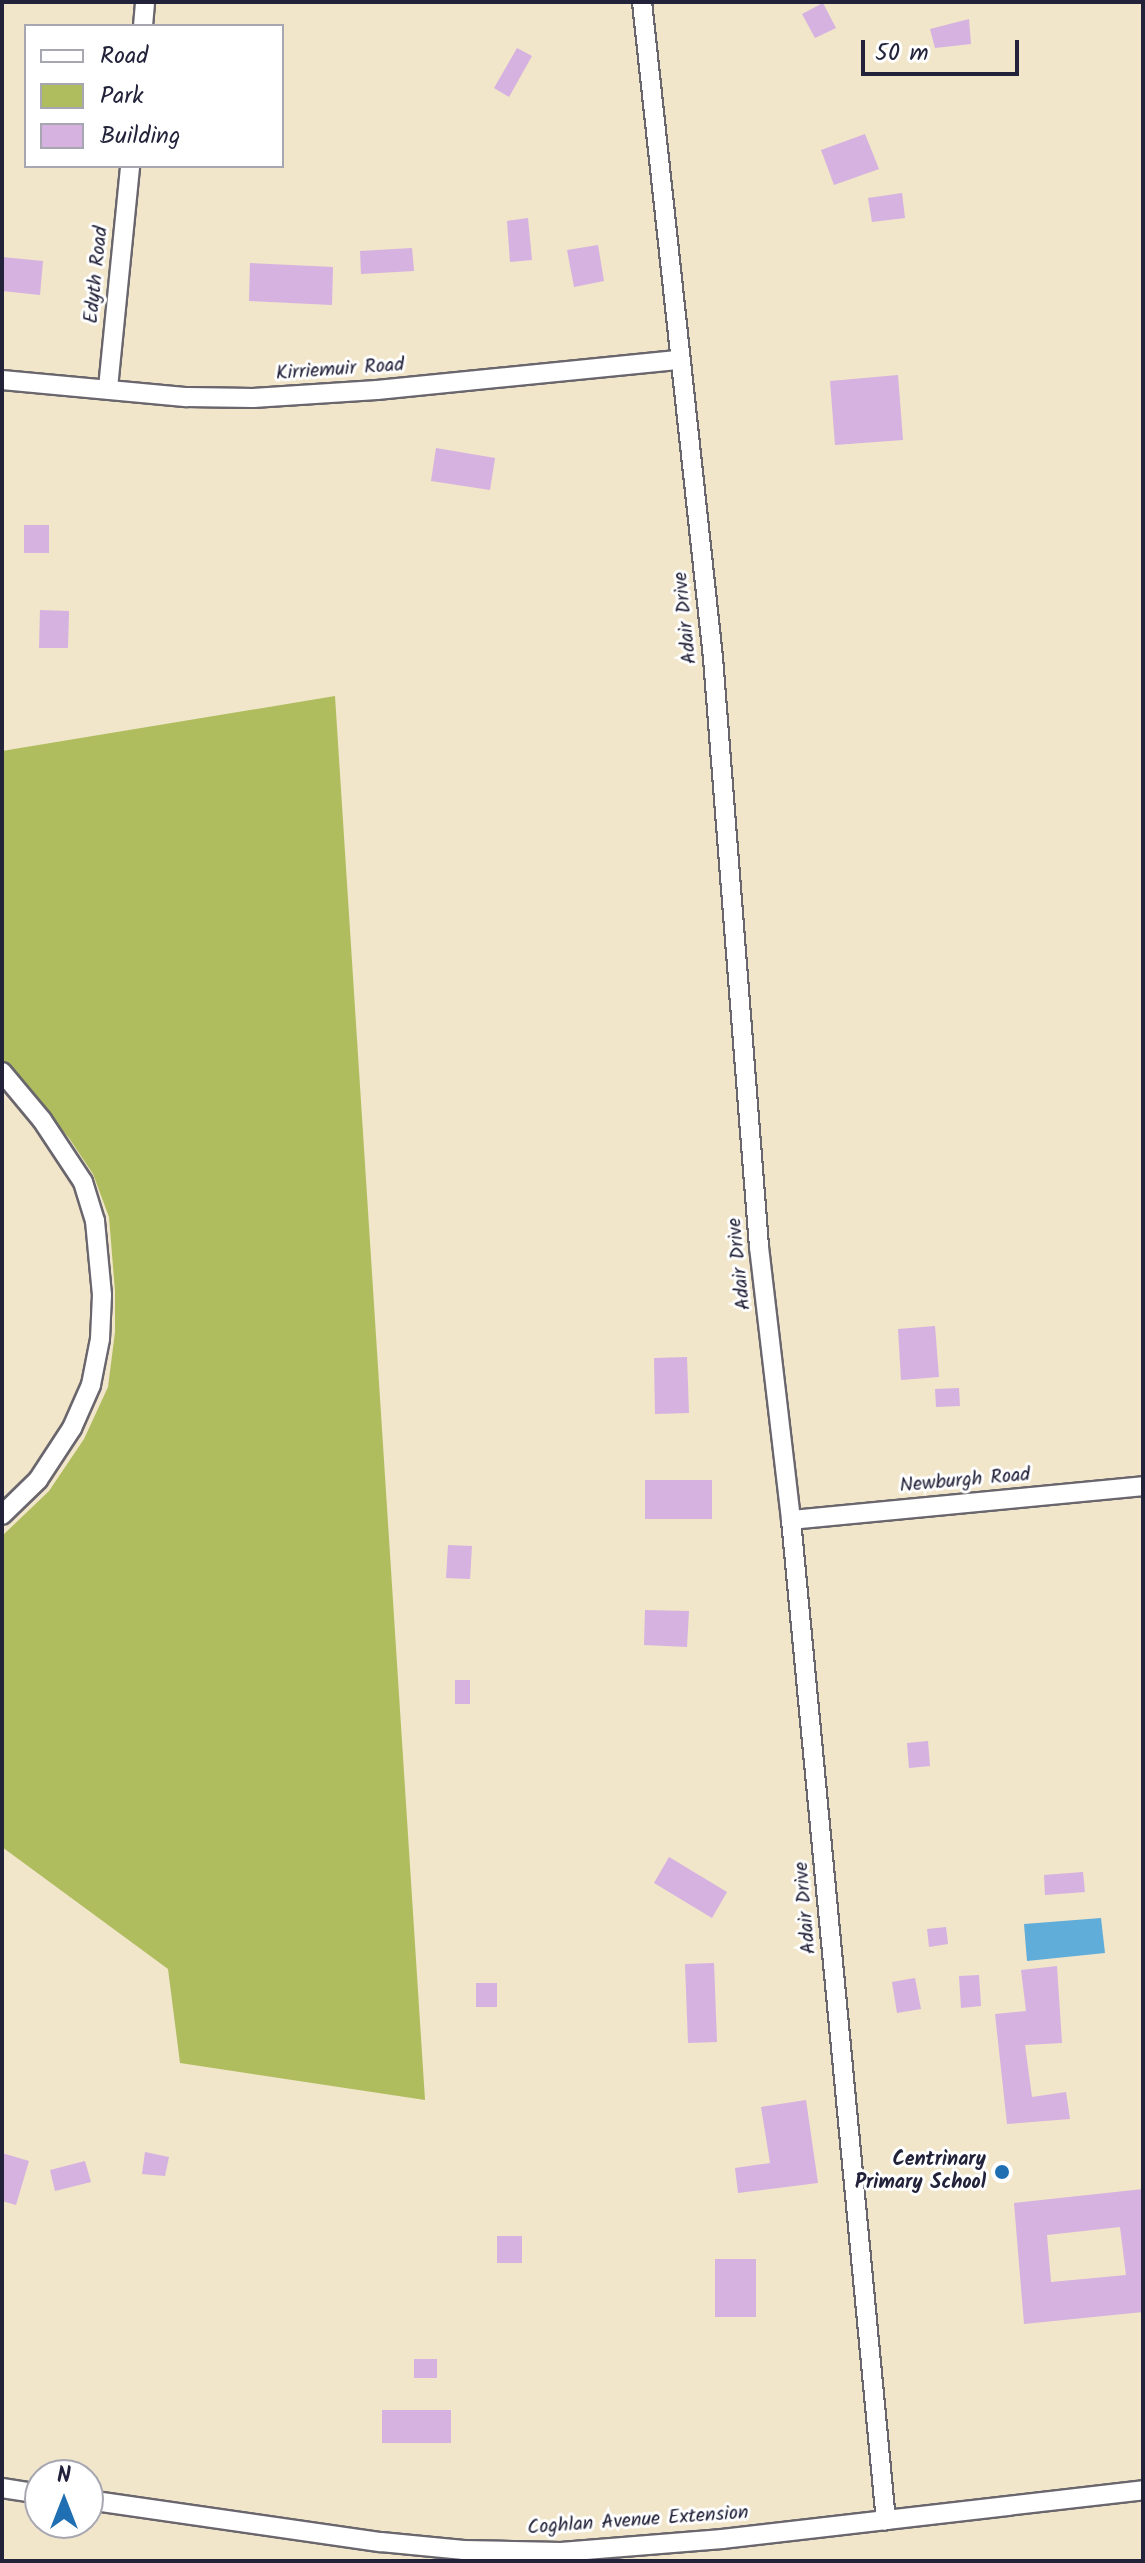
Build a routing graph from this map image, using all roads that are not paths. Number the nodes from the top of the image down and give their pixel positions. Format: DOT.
graph roads {
  1 [pos="145,2"];
  2 [pos="642,2"];
  3 [pos="143,24"];
  4 [pos="130,168"];
  5 [pos="680,360"];
  6 [pos="2,380"];
  7 [pos="108,388"];
  8 [pos="2,1072"];
  9 [pos="1143,1486"];
  10 [pos="2,1515"];
  11 [pos="791,1520"];
  12 [pos="2,2488"];
  13 [pos="1143,2490"];
  14 [pos="24,2491"];
  15 [pos="104,2502"];
  16 [pos="886,2521"];
  1 -- 3 [label="street"];
  2 -- 5 [label="street, Adair Drive"];
  4 -- 7 [label="street, Edyth Road"];
  5 -- 7 [label="street, Kirriemuir Road"];
  5 -- 11 [label="street, Adair Drive"];
  6 -- 7 [label="street, Kirriemuir Road"];
  8 -- 10 [label="street"];
  9 -- 11 [label="street, Newburgh Road"];
  11 -- 16 [label="street, Adair Drive"];
  12 -- 14 [label="street"];
  13 -- 16 [label="street, Coghlan Avenue Extension"];
  15 -- 16 [label="street, Coghlan Avenue Extension"];
}
